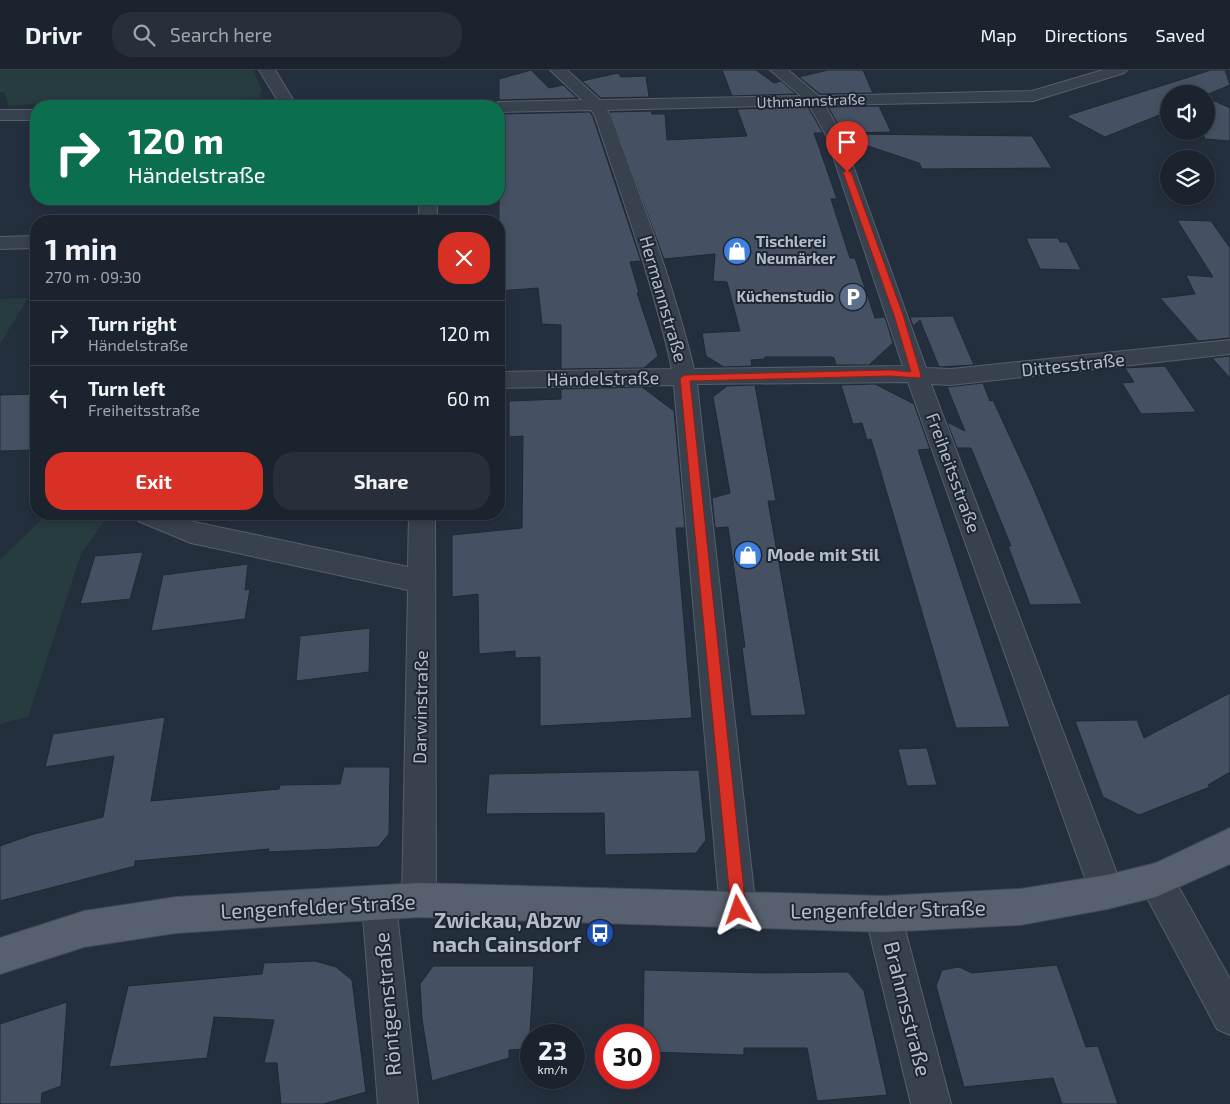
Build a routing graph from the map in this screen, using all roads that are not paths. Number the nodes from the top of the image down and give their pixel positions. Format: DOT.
graph roads {
  1 [pos="268,70"];
  2 [pos="558,70"];
  3 [pos="778,70"];
  4 [pos="1119,70"];
  5 [pos="286,100"];
  6 [pos="814,101"];
  7 [pos="595,104"];
  8 [pos="505,107"];
  9 [pos="30,115"];
  10 [pos="0,116"];
  11 [pos="30,242"];
  12 [pos="0,243"];
  13 [pos="1230,347"];
  14 [pos="916,375"];
  15 [pos="685,378"];
  16 [pos="505,380"];
  17 [pos="162,520"];
  18 [pos="422,520"];
  19 [pos="421,581"];
  20 [pos="1230,845"];
  21 [pos="1156,880"];
  22 [pos="1107,892"];
  23 [pos="419,900"];
  24 [pos="379,904"];
  25 [pos="738,910"];
  26 [pos="883,914"];
  27 [pos="0,956"];
  28 [pos="1230,1016"];
  29 [pos="398,1104"];
  30 [pos="931,1104"];
  1 -- 5 [label="street"];
  2 -- 7 [label="street, Hermannstraße"];
  3 -- 6 [label="street, Freiheitsstraße"];
  4 -- 6 [label="street, Uthmannstraße"];
  6 -- 7 [label="street, Uthmannstraße"];
  6 -- 14 [label="street, Freiheitsstraße"];
  7 -- 8 [label="street, Uthmannstraße"];
  7 -- 15 [label="street, Hermannstraße"];
  9 -- 10 [label="street"];
  11 -- 12 [label="street"];
  13 -- 14 [label="street, Dittesstraße"];
  14 -- 15 [label="street, Händelstraße"];
  14 -- 22 [label="street, Freiheitsstraße"];
  15 -- 16 [label="street, Händelstraße"];
  15 -- 25 [label="street, Hermannstraße"];
  17 -- 19 [label="street"];
  18 -- 19 [label="street, Darwinstraße"];
  19 -- 23 [label="street, Darwinstraße"];
  20 -- 21 [label="main road, Lengenfelder Straße"];
  21 -- 22 [label="main road, Lengenfelder Straße"];
  21 -- 28 [label="street"];
  22 -- 26 [label="main road, Lengenfelder Straße"];
  23 -- 24 [label="main road, Lengenfelder Straße"];
  23 -- 25 [label="main road, Lengenfelder Straße"];
  24 -- 27 [label="main road, Lengenfelder Straße"];
  24 -- 29 [label="street, Röntgenstraße"];
  25 -- 26 [label="main road, Lengenfelder Straße"];
  26 -- 30 [label="street, Brahmsstraße"];
}
